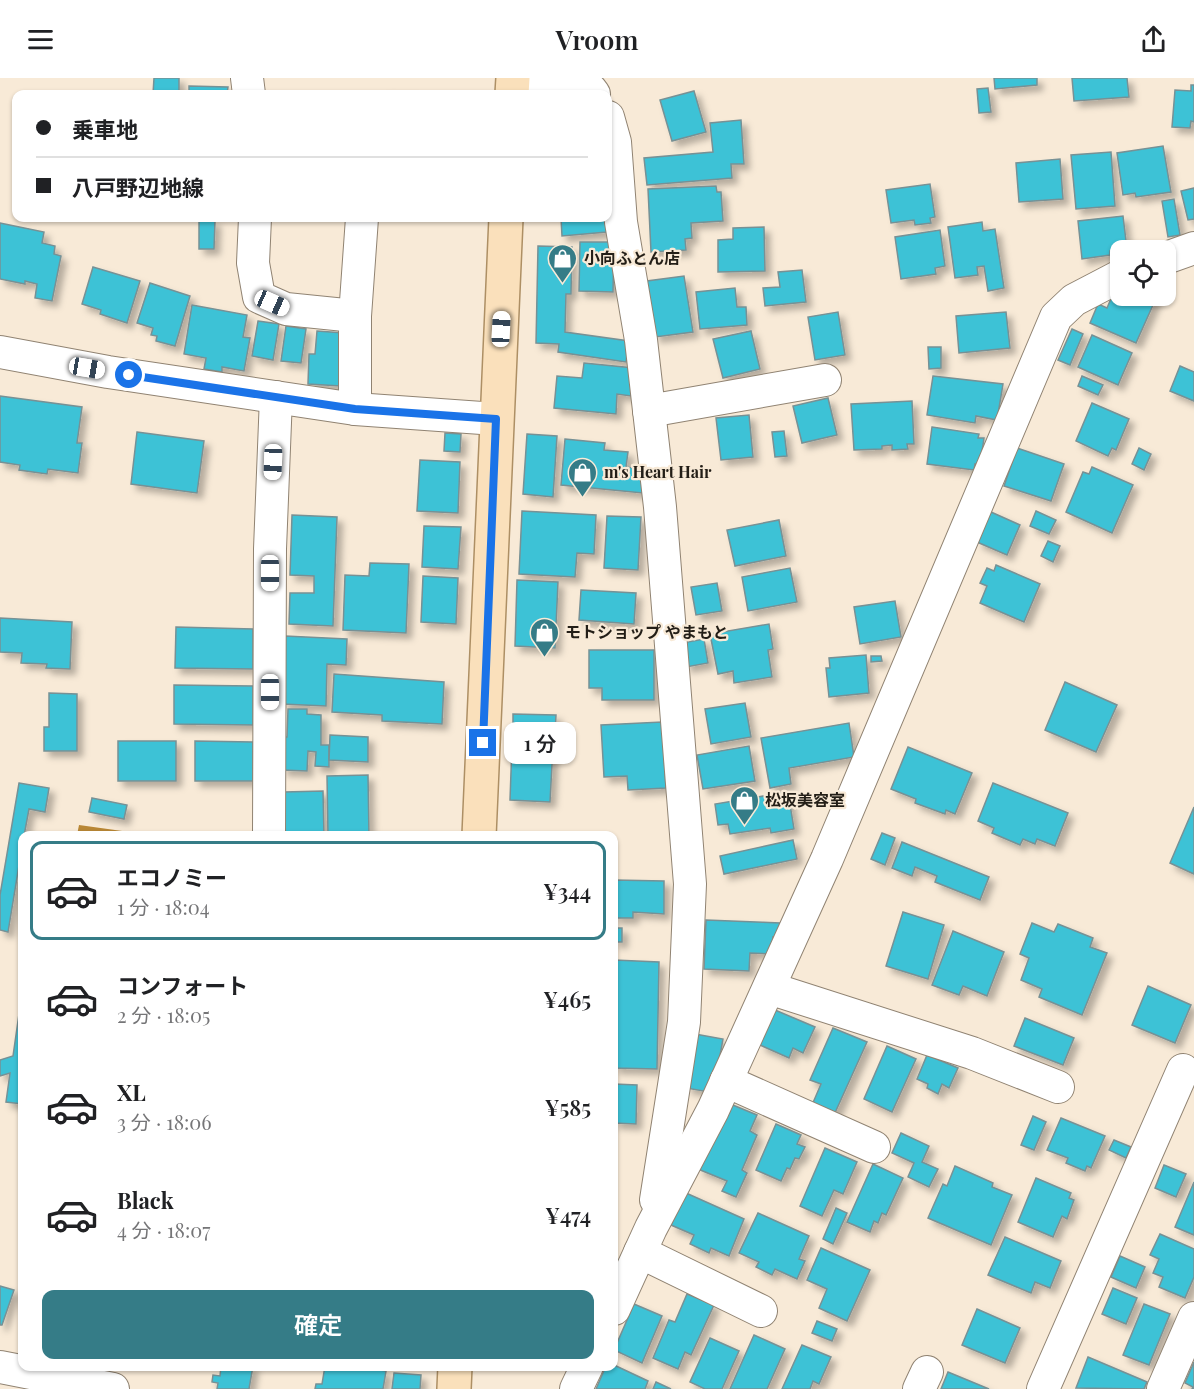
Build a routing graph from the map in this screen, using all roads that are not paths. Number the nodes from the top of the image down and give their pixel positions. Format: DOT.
graph roads {
  1 [pos="581,84"];
  2 [pos="513,85"];
  3 [pos="612,131"];
  4 [pos="255,222"];
  5 [pos="362,222"];
  6 [pos="506,222"];
  7 [pos="1194,248"];
  8 [pos="1176,254"];
  9 [pos="1110,281"];
  10 [pos="355,316"];
  11 [pos="0,352"];
  12 [pos="825,380"];
  13 [pos="276,397"];
  14 [pos="355,409"];
  15 [pos="649,411"];
  16 [pos="496,419"];
  17 [pos="270,831"];
  18 [pos="479,831"];
  19 [pos="769,988"];
  20 [pos="1183,1070"];
  21 [pos="726,1081"];
  22 [pos="1058,1087"];
  23 [pos="874,1147"];
  24 [pos="646,1240"];
  25 [pos="618,1300"];
  26 [pos="761,1311"];
  27 [pos="1194,1318"];
  28 [pos="0,1367"];
  29 [pos="18,1371"];
  30 [pos="21,1371"];
  31 [pos="455,1371"];
  32 [pos="585,1371"];
  33 [pos="113,1389"];
  34 [pos="454,1389"];
  35 [pos="576,1389"];
  36 [pos="1043,1389"];
  37 [pos="1163,1389"];
  1 -- 2 [label="street"];
  3 -- 15 [label="street"];
  4 -- 10 [label="street"];
  5 -- 10 [label="street"];
  6 -- 16 [label="main road"];
  7 -- 8 [label="street"];
  9 -- 19 [label="street"];
  10 -- 14 [label="street"];
  11 -- 13 [label="street"];
  12 -- 15 [label="street"];
  13 -- 14 [label="street"];
  13 -- 17 [label="street"];
  14 -- 16 [label="street"];
  15 -- 24 [label="street"];
  16 -- 18 [label="main road"];
  19 -- 21 [label="street"];
  19 -- 22 [label="street"];
  20 -- 36 [label="street"];
  21 -- 23 [label="street"];
  21 -- 24 [label="street"];
  24 -- 25 [label="street"];
  24 -- 26 [label="street"];
  27 -- 37 [label="street"];
  28 -- 29 [label="street"];
  30 -- 33 [label="street"];
  31 -- 34 [label="main road"];
  32 -- 35 [label="street"];
}
